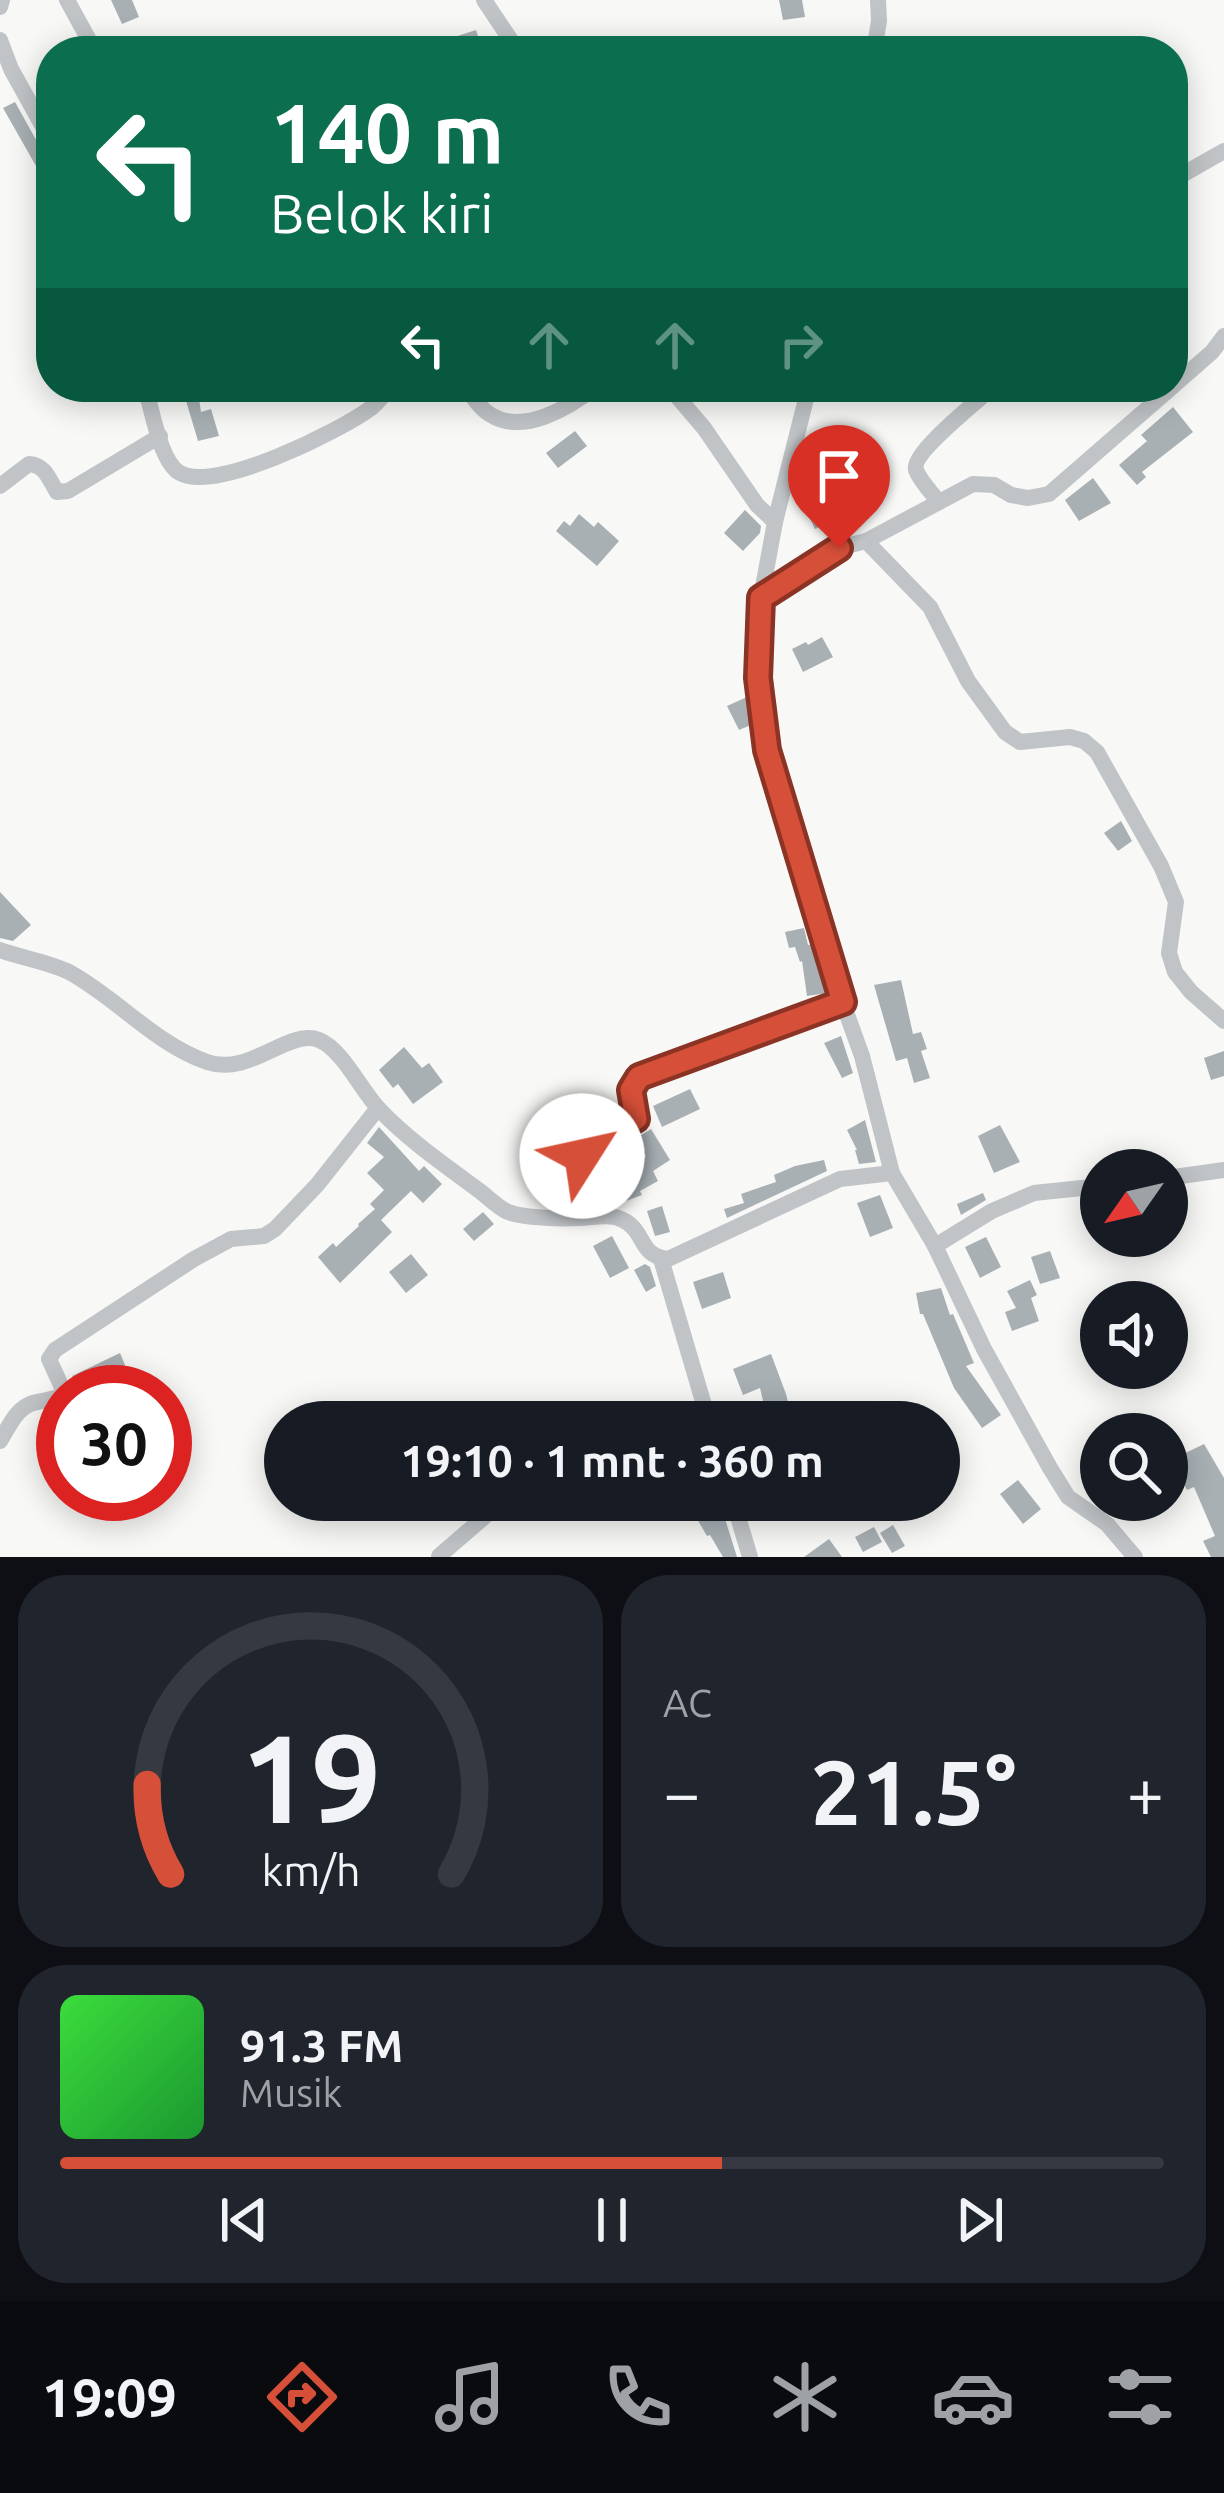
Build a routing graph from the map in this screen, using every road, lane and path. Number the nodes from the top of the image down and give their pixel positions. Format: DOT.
graph roads {
  1 [pos="67,0"];
  2 [pos="484,0"];
  3 [pos="878,0"];
  4 [pos="87,36"];
  5 [pos="508,36"];
  6 [pos="877,36"];
  7 [pos="0,40"];
  8 [pos="36,115"];
  9 [pos="1224,151"];
  10 [pos="1188,171"];
  11 [pos="1224,336"];
  12 [pos="1188,372"];
  13 [pos="150,402"];
  14 [pos="378,402"];
  15 [pos="478,402"];
  16 [pos="572,402"];
  17 [pos="682,402"];
  18 [pos="805,402"];
  19 [pos="977,402"];
  20 [pos="1154,402"];
  21 [pos="160,436"];
  22 [pos="0,486"];
  23 [pos="938,502"];
  24 [pos="775,522"];
  25 [pos="866,541"];
  26 [pos="761,598"];
  27 [pos="0,950"];
  28 [pos="843,1002"];
  29 [pos="1224,1021"];
  30 [pos="378,1108"];
  31 [pos="1224,1170"];
  32 [pos="892,1173"];
  33 [pos="1188,1175"];
  34 [pos="1080,1188"];
  35 [pos="602,1216"];
  36 [pos="934,1246"];
  37 [pos="661,1259"];
  38 [pos="51,1365"];
  39 [pos="704,1401"];
  40 [pos="36,1403"];
  41 [pos="0,1442"];
  42 [pos="480,1521"];
  43 [pos="739,1521"];
  44 [pos="439,1556"];
  45 [pos="750,1557"];
  46 [pos="1135,1557"];
  1 -- 4 [label="street"];
  2 -- 5 [label="street"];
  3 -- 6 [label="street"];
  7 -- 8 [label="street"];
  9 -- 10 [label="street"];
  11 -- 12 [label="street"];
  13 -- 21 [label="street"];
  14 -- 21 [label="street"];
  15 -- 16 [label="street"];
  17 -- 24 [label="street"];
  18 -- 24 [label="street"];
  19 -- 23 [label="street"];
  20 -- 23 [label="street"];
  21 -- 22 [label="street"];
  23 -- 25 [label="street"];
  24 -- 26 [label="street"];
  25 -- 26 [label="street"];
  25 -- 29 [label="street"];
  26 -- 28 [label="street"];
  27 -- 30 [label="street"];
  28 -- 32 [label="street"];
  28 -- 35 [label="street"];
  30 -- 35 [label="street"];
  30 -- 38 [label="street"];
  31 -- 33 [label="street"];
  32 -- 36 [label="street"];
  32 -- 37 [label="street"];
  34 -- 36 [label="street"];
  35 -- 37 [label="street"];
  36 -- 46 [label="street"];
  37 -- 39 [label="street"];
  40 -- 41 [label="street"];
  42 -- 44 [label="street"];
  43 -- 45 [label="street"];
}
